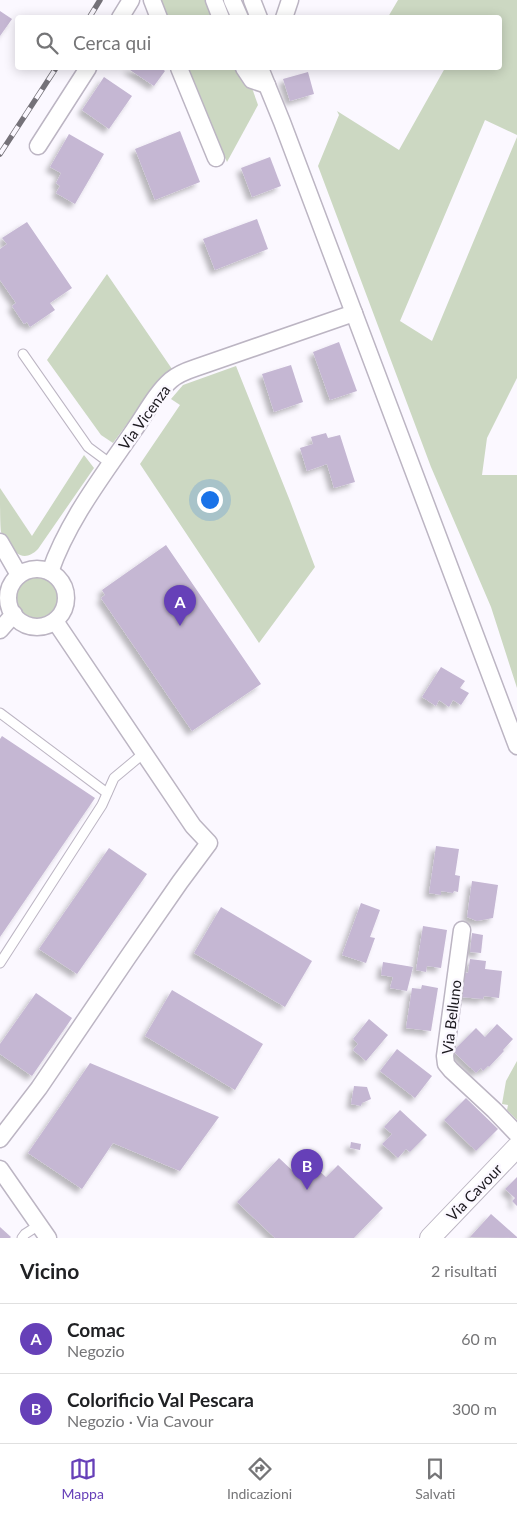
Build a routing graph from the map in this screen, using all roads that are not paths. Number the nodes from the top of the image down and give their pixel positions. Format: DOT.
graph roads {
  1 [pos="131,0"];
  2 [pos="152,0"];
  3 [pos="214,0"];
  4 [pos="232,0"];
  5 [pos="252,0"];
  6 [pos="290,0"];
  7 [pos="122,15"];
  8 [pos="158,15"];
  9 [pos="220,15"];
  10 [pos="239,15"];
  11 [pos="258,15"];
  12 [pos="285,15"];
  13 [pos="87,70"];
  14 [pos="180,70"];
  15 [pos="245,70"];
  16 [pos="261,70"];
  17 [pos="271,70"];
  18 [pos="267,85"];
  19 [pos="38,146"];
  20 [pos="216,158"];
  21 [pos="354,313"];
  22 [pos="23,354"];
  23 [pos="111,464"];
  24 [pos="0,542"];
  25 [pos="50,572"];
  26 [pos="19,575"];
  27 [pos="14,614"];
  28 [pos="55,621"];
  29 [pos="0,630"];
  30 [pos="0,713"];
  31 [pos="517,746"];
  32 [pos="144,753"];
  33 [pos="107,793"];
  34 [pos="462,930"];
  35 [pos="0,963"];
  36 [pos="517,1134"];
  37 [pos="0,1139"];
  38 [pos="517,1147"];
  39 [pos="0,1169"];
  40 [pos="43,1231"];
  41 [pos="437,1236"];
  42 [pos="22,1238"];
  1 -- 7 [label="street"];
  2 -- 8 [label="street"];
  3 -- 9 [label="street"];
  4 -- 10 [label="street"];
  5 -- 11 [label="street"];
  6 -- 12 [label="street"];
  13 -- 19 [label="street"];
  14 -- 20 [label="street"];
  15 -- 18 [label="street"];
  16 -- 18 [label="street"];
  17 -- 18 [label="street"];
  18 -- 21 [label="street"];
  21 -- 23 [label="street, Via Vicenza"];
  21 -- 31 [label="street"];
  22 -- 23 [label="lane"];
  23 -- 25 [label="street, Via Vicenza"];
  24 -- 26 [label="street"];
  25 -- 26 [label="street"];
  25 -- 28 [label="street"];
  26 -- 27 [label="street"];
  27 -- 28 [label="street"];
  27 -- 29 [label="street"];
  28 -- 32 [label="street"];
  30 -- 33 [label="lane"];
  32 -- 33 [label="lane"];
  32 -- 37 [label="street"];
  33 -- 35 [label="lane"];
  34 -- 36 [label="street, Via Belluno"];
  38 -- 41 [label="street, Via Cavour"];
  39 -- 40 [label="street"];
  40 -- 42 [label="lane"];
}
